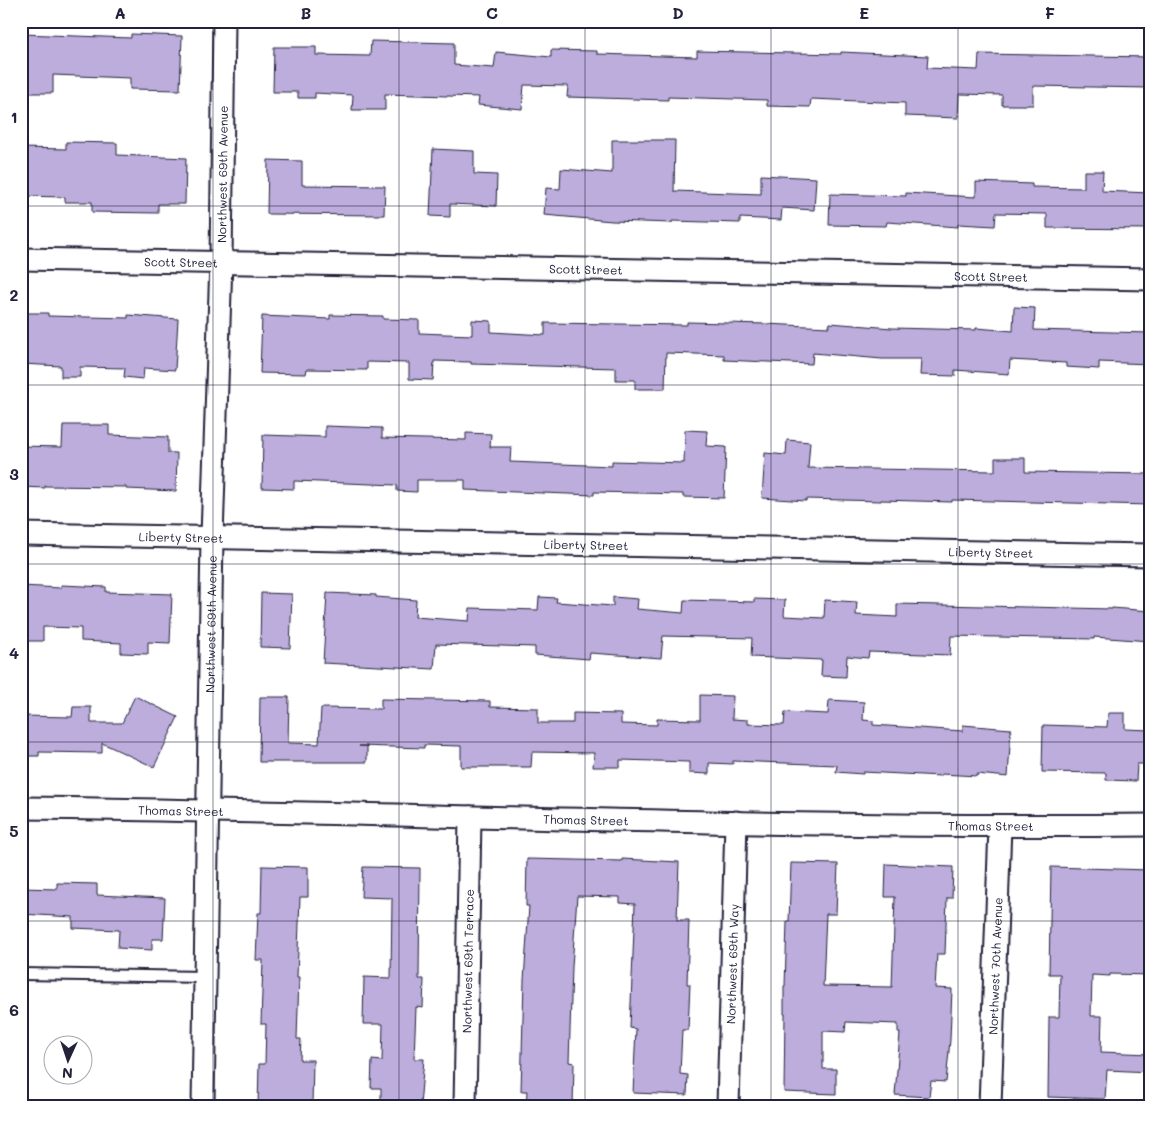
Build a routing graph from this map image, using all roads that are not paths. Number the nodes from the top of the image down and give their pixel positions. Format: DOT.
graph roads {
  1 [pos="224,21"];
  2 [pos="21,259"];
  3 [pos="221,261"];
  4 [pos="1150,279"];
  5 [pos="21,534"];
  6 [pos="212,537"];
  7 [pos="1150,554"];
  8 [pos="21,808"];
  9 [pos="208,810"];
  10 [pos="470,817"];
  11 [pos="736,822"];
  12 [pos="1150,825"];
  13 [pos="1000,826"];
  14 [pos="21,974"];
  15 [pos="205,977"];
  16 [pos="203,1106"];
  17 [pos="465,1106"];
  18 [pos="728,1106"];
  19 [pos="990,1106"];
  1 -- 3 [label="street, Northwest 69th Avenue"];
  2 -- 3 [label="street, Scott Street"];
  3 -- 4 [label="street, Scott Street"];
  3 -- 6 [label="street, Northwest 69th Avenue"];
  5 -- 6 [label="street, Liberty Street"];
  6 -- 7 [label="street, Liberty Street"];
  6 -- 9 [label="street, Northwest 69th Avenue"];
  8 -- 9 [label="street, Thomas Street"];
  9 -- 10 [label="street, Thomas Street"];
  9 -- 15 [label="street, Northwest 69th Avenue"];
  10 -- 11 [label="street, Thomas Street"];
  10 -- 17 [label="street, Northwest 69th Terrace"];
  11 -- 13 [label="street, Thomas Street"];
  11 -- 18 [label="street, Northwest 69th Way"];
  12 -- 13 [label="street, Thomas Street"];
  13 -- 19 [label="street, Northwest 70th Avenue"];
  14 -- 15 [label="lane"];
  15 -- 16 [label="street, Northwest 69th Avenue"];
}
